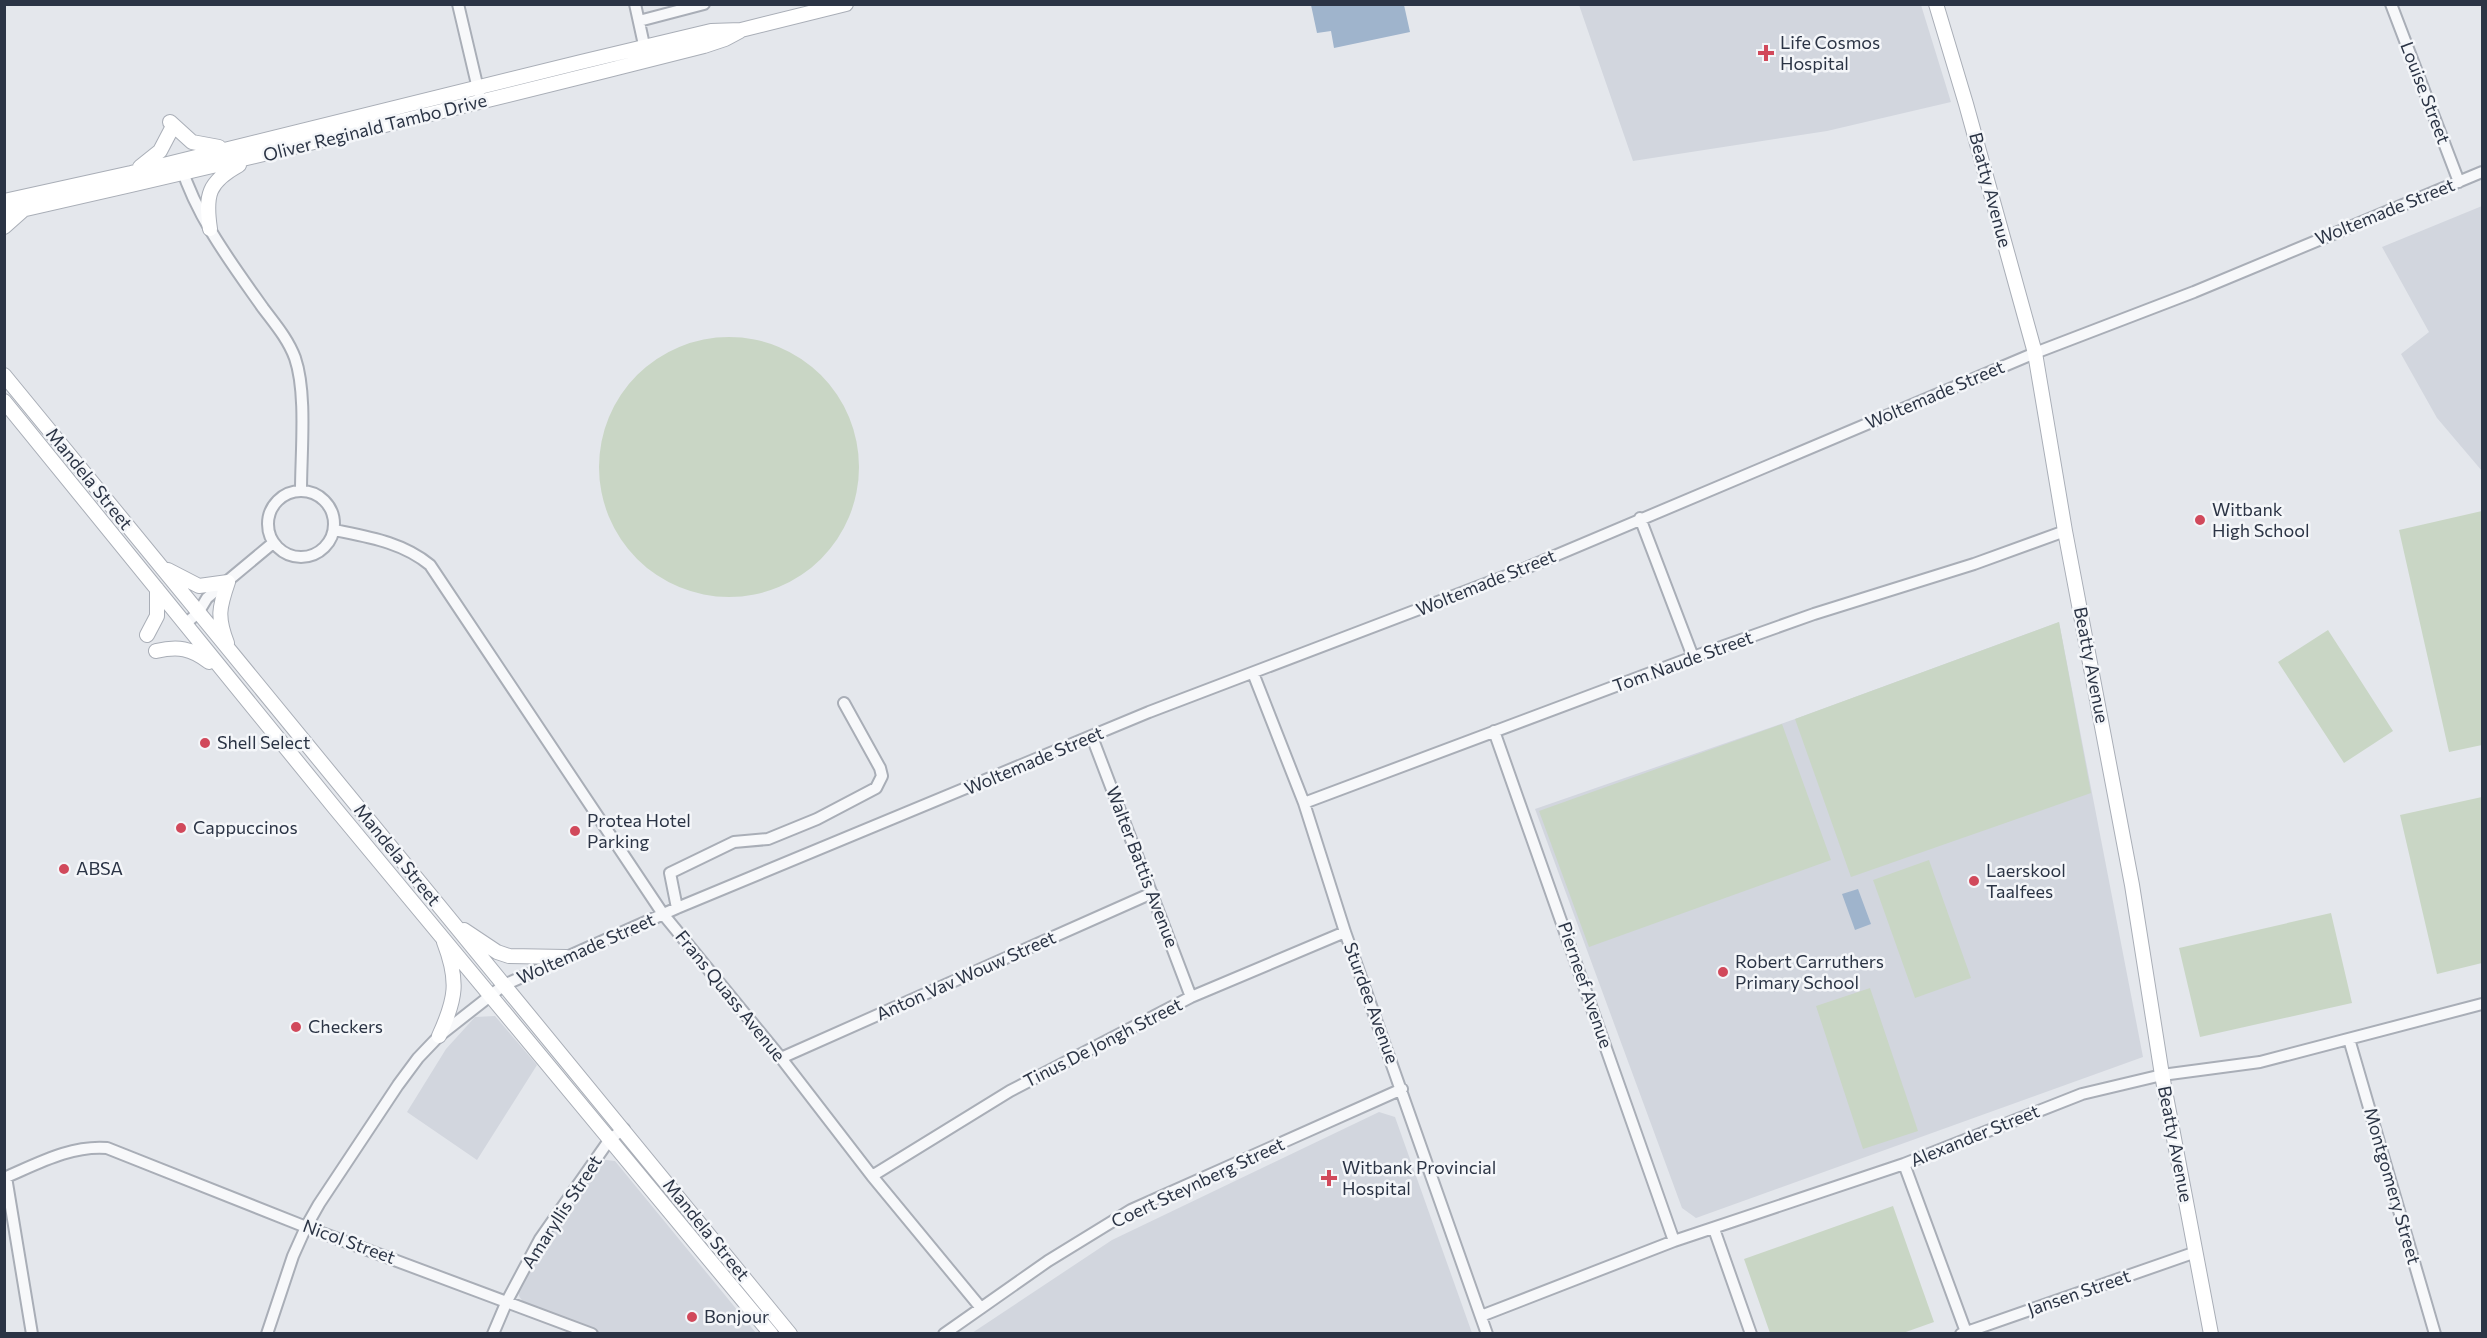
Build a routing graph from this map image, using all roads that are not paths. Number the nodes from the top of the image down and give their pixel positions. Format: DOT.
graph roads {
  1 [pos="458,4"];
  2 [pos="635,4"];
  3 [pos="704,4"];
  4 [pos="846,4"];
  5 [pos="1936,4"];
  6 [pos="2391,4"];
  7 [pos="639,21"];
  8 [pos="646,54"];
  9 [pos="478,88"];
  10 [pos="482,102"];
  11 [pos="225,148"];
  12 [pos="254,157"];
  13 [pos="179,160"];
  14 [pos="2482,172"];
  15 [pos="131,173"];
  16 [pos="183,174"];
  17 [pos="2459,182"];
  18 [pos="4,201"];
  19 [pos="24,210"];
  20 [pos="4,214"];
  21 [pos="4,227"];
  22 [pos="210,229"];
  23 [pos="2035,353"];
  24 [pos="6,376"];
  25 [pos="4,401"];
  26 [pos="301,490"];
  27 [pos="1640,518"];
  28 [pos="334,530"];
  29 [pos="2065,531"];
  30 [pos="273,543"];
  31 [pos="161,566"];
  32 [pos="228,582"];
  33 [pos="157,589"];
  34 [pos="207,598"];
  35 [pos="189,602"];
  36 [pos="176,613"];
  37 [pos="198,613"];
  38 [pos="185,624"];
  39 [pos="147,635"];
  40 [pos="156,651"];
  41 [pos="231,653"];
  42 [pos="1693,657"];
  43 [pos="1253,673"];
  44 [pos="227,676"];
  45 [pos="844,703"];
  46 [pos="1494,730"];
  47 [pos="1092,737"];
  48 [pos="1304,803"];
  49 [pos="1152,893"];
  50 [pos="677,908"];
  51 [pos="663,914"];
  52 [pos="453,923"];
  53 [pos="1345,932"];
  54 [pos="441,934"];
  55 [pos="566,957"];
  56 [pos="504,985"];
  57 [pos="491,994"];
  58 [pos="1191,998"];
  59 [pos="2482,1004"];
  60 [pos="439,1036"];
  61 [pos="2349,1039"];
  62 [pos="781,1058"];
  63 [pos="2162,1075"];
  64 [pos="1402,1089"];
  65 [pos="624,1130"];
  66 [pos="610,1139"];
  67 [pos="1904,1164"];
  68 [pos="872,1176"];
  69 [pos="5,1177"];
  70 [pos="306,1227"];
  71 [pos="1714,1229"];
  72 [pos="1674,1241"];
  73 [pos="2196,1252"];
  74 [pos="507,1301"];
  75 [pos="981,1308"];
  76 [pos="1481,1317"];
  77 [pos="1963,1333"];
  78 [pos="32,1334"];
  79 [pos="267,1334"];
  80 [pos="493,1334"];
  81 [pos="592,1334"];
  82 [pos="771,1334"];
  83 [pos="790,1334"];
  84 [pos="944,1334"];
  85 [pos="1487,1334"];
  86 [pos="1751,1334"];
  87 [pos="2211,1334"];
  88 [pos="2435,1334"];
  1 -- 9 [label="street"];
  2 -- 7 [label="street"];
  3 -- 7 [label="street"];
  4 -- 8 [label="main road, Oliver Reginald Tambo Drive"];
  5 -- 23 [label="main road, Beatty Avenue"];
  6 -- 17 [label="street, Louise Street"];
  7 -- 8 [label="street"];
  8 -- 9 [label="main road, Oliver Reginald Tambo Drive"];
  8 -- 10 [label="main road, Oliver Reginald Tambo Drive"];
  9 -- 10 [label="street"];
  9 -- 11 [label="main road, Oliver Reginald Tambo Drive"];
  10 -- 12 [label="main road, Oliver Reginald Tambo Drive"];
  11 -- 13 [label="main road, Oliver Reginald Tambo Drive"];
  11 -- 15 [label="main road"];
  12 -- 16 [label="main road, Oliver Reginald Tambo Drive"];
  12 -- 22 [label="main road"];
  13 -- 15 [label="main road, Oliver Reginald Tambo Drive"];
  13 -- 16 [label="street"];
  14 -- 17 [label="street, Woltemade Street"];
  15 -- 18 [label="main road, Oliver Reginald Tambo Drive"];
  16 -- 19 [label="main road, Oliver Reginald Tambo Drive"];
  16 -- 22 [label="street"];
  17 -- 23 [label="street, Woltemade Street"];
  19 -- 20 [label="main road, Oliver Reginald Tambo Drive"];
  19 -- 21 [label="main road"];
  22 -- 26 [label="street"];
  23 -- 27 [label="street, Woltemade Street"];
  23 -- 29 [label="main road, Beatty Avenue"];
  24 -- 31 [label="main road, Mandela Street"];
  25 -- 33 [label="main road, Mandela Street"];
  26 -- 28 [label="street"];
  26 -- 30 [label="street"];
  27 -- 42 [label="street"];
  27 -- 43 [label="street, Woltemade Street"];
  28 -- 30 [label="street"];
  28 -- 51 [label="street, Frans Quass Avenue"];
  29 -- 42 [label="street, Tom Naude Street"];
  29 -- 63 [label="main road, Beatty Avenue"];
  30 -- 32 [label="street"];
  31 -- 32 [label="main road"];
  31 -- 35 [label="main road, Mandela Street"];
  32 -- 34 [label="street"];
  32 -- 41 [label="main road"];
  33 -- 36 [label="main road, Mandela Street"];
  33 -- 39 [label="main road"];
  34 -- 35 [label="street"];
  34 -- 37 [label="street"];
  35 -- 36 [label="street"];
  35 -- 37 [label="main road, Mandela Street"];
  36 -- 38 [label="main road, Mandela Street"];
  37 -- 38 [label="street"];
  37 -- 41 [label="main road, Mandela Street"];
  38 -- 44 [label="main road, Mandela Street"];
  40 -- 44 [label="main road"];
  41 -- 52 [label="main road, Mandela Street"];
  42 -- 46 [label="street, Tom Naude Street"];
  43 -- 47 [label="street, Woltemade Street"];
  43 -- 48 [label="street, Sturdee Avenue"];
  44 -- 54 [label="main road, Mandela Street"];
  45 -- 50 [label="street"];
  46 -- 48 [label="street, Tom Naude Street"];
  46 -- 72 [label="street, Pierneef Avenue"];
  47 -- 49 [label="street, Walter Battis Avenue"];
  47 -- 50 [label="street, Woltemade Street"];
  48 -- 53 [label="street, Sturdee Avenue"];
  49 -- 58 [label="street, Walter Battis Avenue"];
  49 -- 62 [label="street, Anton Vav Wouw Street"];
  50 -- 51 [label="street, Woltemade Street"];
  51 -- 55 [label="street, Woltemade Street"];
  51 -- 62 [label="street, Frans Quass Avenue"];
  52 -- 55 [label="main road"];
  52 -- 56 [label="main road, Mandela Street"];
  53 -- 58 [label="street, Tinus De Jongh Street"];
  53 -- 64 [label="street, Sturdee Avenue"];
  54 -- 57 [label="main road, Mandela Street"];
  54 -- 60 [label="main road"];
  55 -- 56 [label="street, Woltemade Street"];
  56 -- 57 [label="street, Woltemade Street"];
  56 -- 65 [label="main road, Mandela Street"];
  57 -- 60 [label="street, Woltemade Street"];
  57 -- 66 [label="main road, Mandela Street"];
  58 -- 68 [label="street, Tinus De Jongh Street"];
  59 -- 61 [label="street, Alexander Street"];
  60 -- 70 [label="street, Woltemade Street"];
  61 -- 63 [label="street, Alexander Street"];
  61 -- 88 [label="street, Montgomery Street"];
  62 -- 68 [label="street, Frans Quass Avenue"];
  63 -- 67 [label="street, Alexander Street"];
  63 -- 73 [label="main road, Beatty Avenue"];
  64 -- 75 [label="street, Coert Steynberg Street"];
  64 -- 76 [label="street, Sturdee Avenue"];
  65 -- 66 [label="street, Amaryllis Street"];
  65 -- 83 [label="main road, Mandela Street"];
  66 -- 74 [label="street, Amaryllis Street"];
  66 -- 82 [label="main road, Mandela Street"];
  67 -- 71 [label="street, Alexander Street"];
  67 -- 77 [label="street"];
  68 -- 75 [label="street, Frans Quass Avenue"];
  69 -- 70 [label="street, Nicol Street"];
  69 -- 78 [label="street"];
  70 -- 74 [label="street, Nicol Street"];
  70 -- 79 [label="street, Woltemade Street"];
  71 -- 72 [label="street, Alexander Street"];
  71 -- 86 [label="street"];
  72 -- 76 [label="street, Alexander Street"];
  73 -- 77 [label="street, Jansen Street"];
  73 -- 87 [label="main road, Beatty Avenue"];
  74 -- 80 [label="street, Amaryllis Street"];
  74 -- 81 [label="street, Nicol Street"];
  75 -- 84 [label="street, Coert Steynberg Street"];
  76 -- 85 [label="street, Sturdee Avenue"];
}
